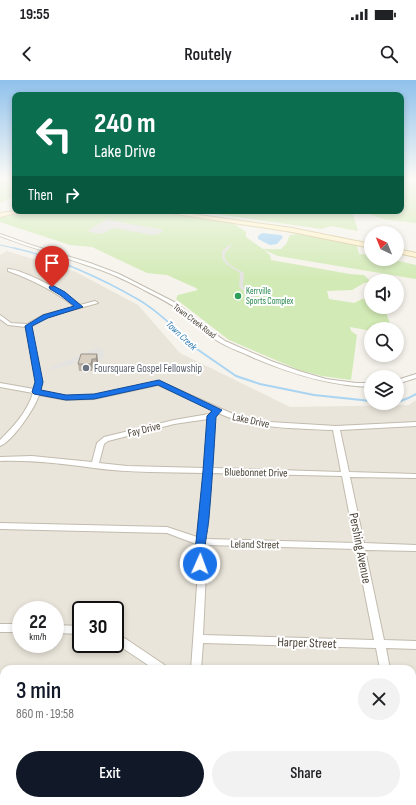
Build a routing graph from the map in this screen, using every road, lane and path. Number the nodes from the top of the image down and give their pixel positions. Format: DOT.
graph roads {
  1 [pos="183,214"];
  2 [pos="194,214"];
  3 [pos="259,224"];
  4 [pos="0,235"];
  5 [pos="364,243"];
  6 [pos="404,251"];
  7 [pos="416,254"];
  8 [pos="10,270"];
  9 [pos="95,303"];
  10 [pos="79,307"];
  11 [pos="0,317"];
  12 [pos="28,326"];
  13 [pos="416,376"];
  14 [pos="404,380"];
  15 [pos="0,385"];
  16 [pos="364,385"];
  17 [pos="36,392"];
  18 [pos="217,410"];
  19 [pos="211,416"];
  20 [pos="416,424"];
  21 [pos="336,428"];
  22 [pos="0,444"];
  23 [pos="0,459"];
  24 [pos="95,466"];
  25 [pos="208,471"];
  26 [pos="346,474"];
  27 [pos="416,476"];
  28 [pos="0,526"];
  29 [pos="201,542"];
  30 [pos="362,546"];
  31 [pos="416,548"];
  32 [pos="0,628"];
  33 [pos="12,628"];
  34 [pos="198,639"];
  35 [pos="124,643"];
  36 [pos="380,644"];
  37 [pos="416,645"];
  38 [pos="156,665"];
  39 [pos="196,665"];
  40 [pos="384,665"];
  1 -- 3 [label="main road"];
  2 -- 3 [label="main road"];
  3 -- 5 [label="main road"];
  4 -- 16 [label="street, Town Creek Road"];
  6 -- 7 [label="main road"];
  8 -- 10 [label="street"];
  9 -- 10 [label="street"];
  10 -- 12 [label="street"];
  11 -- 12 [label="street"];
  12 -- 17 [label="street"];
  13 -- 14 [label="street"];
  15 -- 17 [label="street, Lake Drive"];
  17 -- 18 [label="street, Lake Drive"];
  17 -- 22 [label="street"];
  18 -- 19 [label="street"];
  18 -- 21 [label="street, Lake Drive"];
  19 -- 24 [label="street, Fay Drive"];
  19 -- 25 [label="street"];
  20 -- 21 [label="street, Lake Drive"];
  21 -- 26 [label="street, Pershing Avenue"];
  23 -- 24 [label="street, Bluebonnet Drive"];
  24 -- 25 [label="street, Bluebonnet Drive"];
  25 -- 26 [label="street, Bluebonnet Drive"];
  25 -- 29 [label="street"];
  26 -- 27 [label="street, Bluebonnet Drive"];
  26 -- 30 [label="street, Pershing Avenue"];
  28 -- 29 [label="street, Leland Street"];
  29 -- 30 [label="street, Leland Street"];
  29 -- 34 [label="street"];
  30 -- 31 [label="street, Leland Street"];
  30 -- 36 [label="street, Pershing Avenue"];
  32 -- 33 [label="street"];
  34 -- 36 [label="street, Harper Street"];
  34 -- 39 [label="street"];
  35 -- 38 [label="street"];
  36 -- 37 [label="street, Harper Street"];
  36 -- 40 [label="street, Pershing Avenue"];
}
